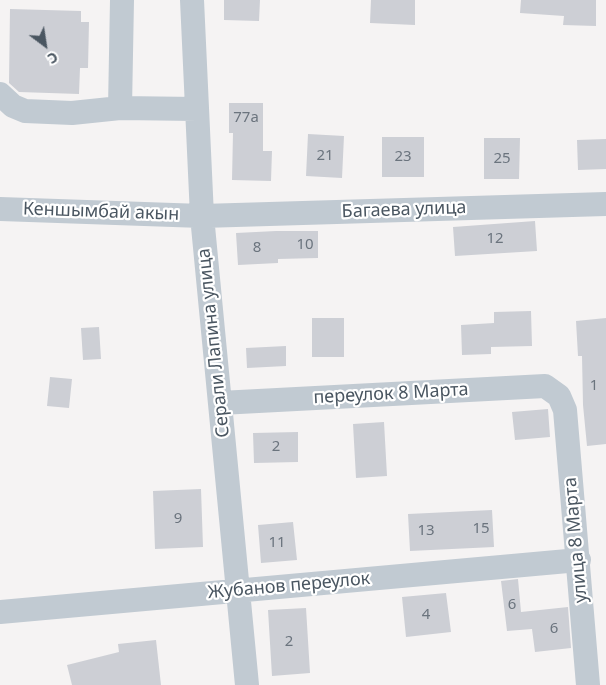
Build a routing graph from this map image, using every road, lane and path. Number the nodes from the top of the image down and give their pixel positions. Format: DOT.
graph roads {
  1 [pos="122,0"];
  2 [pos="192,0"];
  3 [pos="0,94"];
  4 [pos="120,108"];
  5 [pos="197,109"];
  6 [pos="606,204"];
  7 [pos="0,209"];
  8 [pos="202,216"];
  9 [pos="559,396"];
  10 [pos="220,403"];
  11 [pos="579,560"];
  12 [pos="238,590"];
  13 [pos="0,612"];
  14 [pos="247,685"];
  15 [pos="588,685"];
  1 -- 4 [label="street"];
  2 -- 5 [label="street, Серали Лапина улица"];
  3 -- 4 [label="street"];
  4 -- 5 [label="street"];
  5 -- 8 [label="street, Серали Лапина улица"];
  6 -- 8 [label="street, Багаева улица"];
  7 -- 8 [label="street, Кеншымбай акын"];
  8 -- 10 [label="street, Серали Лапина улица"];
  9 -- 10 [label="street, переулок 8 Марта"];
  9 -- 11 [label="street, улица 8 Марта"];
  10 -- 12 [label="street, Серали Лапина улица"];
  11 -- 12 [label="street, Жубанов переулок"];
  11 -- 15 [label="street, улица 8 Марта"];
  12 -- 13 [label="street, Жубанов переулок"];
  12 -- 14 [label="street, Серали Лапина улица"];
}
